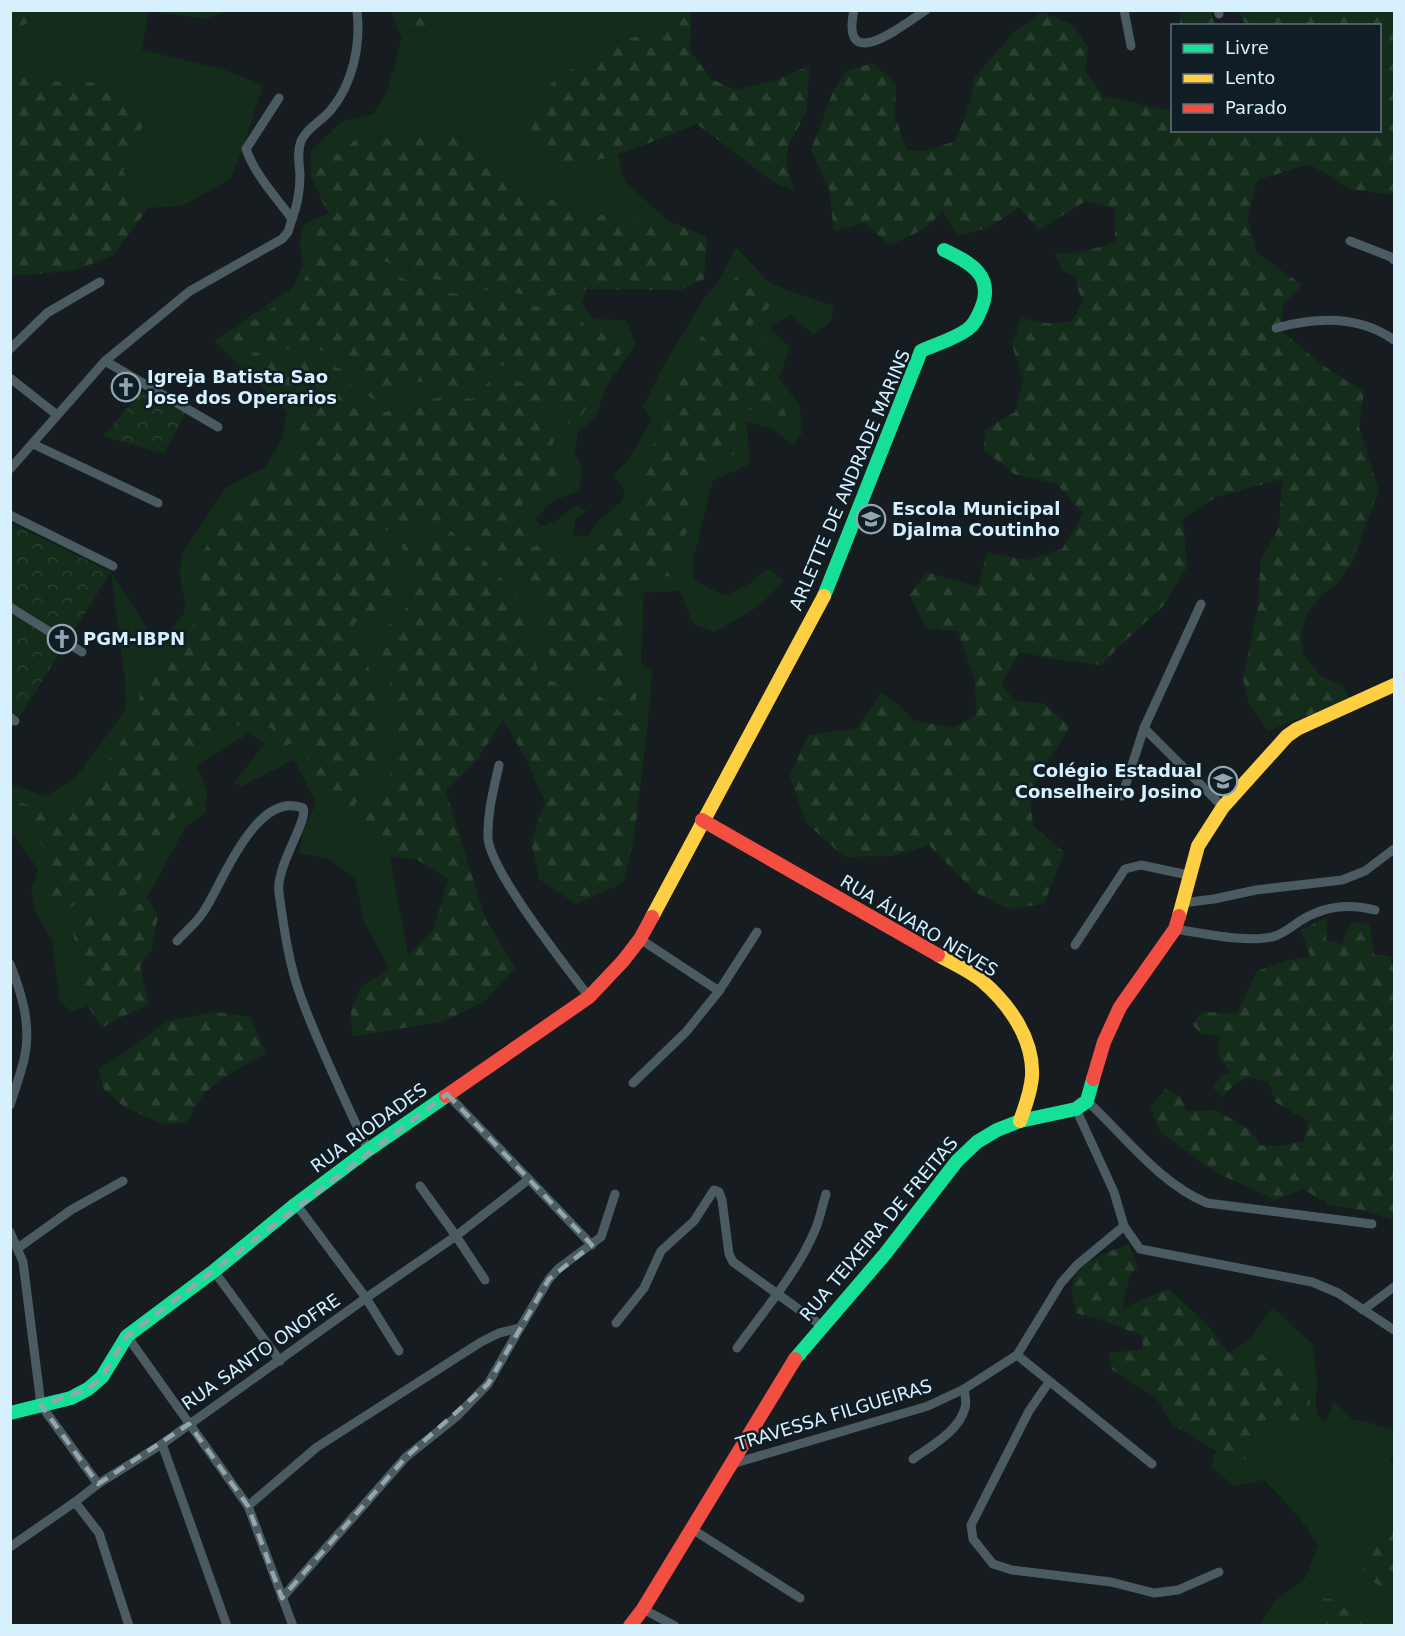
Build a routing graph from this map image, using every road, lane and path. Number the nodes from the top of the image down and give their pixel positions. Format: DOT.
graph roads {
  1 [pos="357,10"];
  2 [pos="854,10"];
  3 [pos="926,10"];
  4 [pos="1124,10"];
  5 [pos="1131,46"];
  6 [pos="279,98"];
  7 [pos="292,219"];
  8 [pos="1350,241"];
  9 [pos="944,250"];
  10 [pos="1395,260"];
  11 [pos="100,282"];
  12 [pos="1276,328"];
  13 [pos="1395,339"];
  14 [pos="10,349"];
  15 [pos="105,361"];
  16 [pos="10,378"];
  17 [pos="57,415"];
  18 [pos="218,427"];
  19 [pos="33,444"];
  20 [pos="10,469"];
  21 [pos="158,503"];
  22 [pos="10,515"];
  23 [pos="113,566"];
  24 [pos="1202,604"];
  25 [pos="10,608"];
  26 [pos="82,652"];
  27 [pos="1395,685"];
  28 [pos="1144,728"];
  29 [pos="499,765"];
  30 [pos="1122,796"];
  31 [pos="1223,807"];
  32 [pos="702,820"];
  33 [pos="1395,849"];
  34 [pos="1188,875"];
  35 [pos="1182,903"];
  36 [pos="1375,910"];
  37 [pos="1175,929"];
  38 [pos="758,932"];
  39 [pos="640,939"];
  40 [pos="177,941"];
  41 [pos="1075,945"];
  42 [pos="10,964"];
  43 [pos="719,991"];
  44 [pos="589,997"];
  45 [pos="633,1083"];
  46 [pos="447,1094"];
  47 [pos="10,1105"];
  48 [pos="1081,1105"];
  49 [pos="1020,1121"];
  50 [pos="368,1150"];
  51 [pos="528,1180"];
  52 [pos="123,1181"];
  53 [pos="420,1186"];
  54 [pos="615,1194"];
  55 [pos="826,1194"];
  56 [pos="296,1204"];
  57 [pos="1372,1224"];
  58 [pos="1124,1226"];
  59 [pos="10,1232"];
  60 [pos="456,1236"];
  61 [pos="592,1245"];
  62 [pos="18,1248"];
  63 [pos="214,1271"];
  64 [pos="485,1281"];
  65 [pos="1395,1287"];
  66 [pos="777,1293"];
  67 [pos="366,1298"];
  68 [pos="1363,1310"];
  69 [pos="616,1323"];
  70 [pos="822,1326"];
  71 [pos="520,1328"];
  72 [pos="1395,1330"];
  73 [pos="127,1336"];
  74 [pos="736,1348"];
  75 [pos="399,1352"];
  76 [pos="1017,1355"];
  77 [pos="280,1361"];
  78 [pos="1049,1382"];
  79 [pos="964,1389"];
  80 [pos="41,1405"];
  81 [pos="10,1413"];
  82 [pos="189,1424"];
  83 [pos="162,1444"];
  84 [pos="913,1459"];
  85 [pos="732,1464"];
  86 [pos="1152,1464"];
  87 [pos="98,1484"];
  88 [pos="75,1502"];
  89 [pos="248,1506"];
  90 [pos="692,1529"];
  91 [pos="11,1545"];
  92 [pos="1219,1572"];
  93 [pos="282,1598"];
  94 [pos="800,1598"];
  95 [pos="643,1609"];
  96 [pos="129,1626"];
  97 [pos="226,1626"];
  98 [pos="293,1626"];
  99 [pos="630,1626"];
  100 [pos="675,1626"];
  1 -- 7 [label="street"];
  2 -- 3 [label="street"];
  4 -- 5 [label="street"];
  6 -- 7 [label="street"];
  7 -- 15 [label="street"];
  8 -- 10 [label="street"];
  9 -- 32 [label="street, ARLETTE DE ANDRADE MARINS"];
  11 -- 14 [label="street"];
  12 -- 13 [label="street"];
  15 -- 17 [label="street"];
  15 -- 18 [label="street"];
  16 -- 17 [label="street"];
  17 -- 19 [label="street"];
  19 -- 20 [label="street"];
  19 -- 21 [label="street"];
  22 -- 23 [label="street"];
  24 -- 28 [label="street"];
  25 -- 26 [label="street"];
  27 -- 31 [label="street"];
  28 -- 30 [label="street"];
  28 -- 31 [label="street"];
  29 -- 44 [label="street"];
  31 -- 34 [label="street"];
  32 -- 39 [label="street, RUA RIODADES"];
  32 -- 49 [label="street, RUA ÁLVARO NEVES"];
  33 -- 35 [label="street"];
  34 -- 35 [label="street"];
  34 -- 41 [label="street"];
  35 -- 37 [label="street"];
  36 -- 37 [label="street"];
  37 -- 48 [label="street"];
  38 -- 43 [label="street"];
  39 -- 43 [label="street"];
  39 -- 44 [label="street, RUA RIODADES"];
  40 -- 50 [label="street"];
  42 -- 47 [label="street"];
  43 -- 45 [label="street"];
  44 -- 46 [label="street, RUA RIODADES"];
  46 -- 50 [label="street, RUA RIODADES"];
  46 -- 51 [label="street"];
  48 -- 49 [label="street, RUA TEIXEIRA DE FREITAS"];
  48 -- 57 [label="street"];
  48 -- 58 [label="street"];
  49 -- 70 [label="street, RUA TEIXEIRA DE FREITAS"];
  50 -- 56 [label="street, RUA RIODADES"];
  51 -- 60 [label="street, RUA SANTO ONOFRE"];
  51 -- 61 [label="street"];
  52 -- 62 [label="street"];
  53 -- 60 [label="street"];
  54 -- 61 [label="street"];
  55 -- 66 [label="street"];
  56 -- 63 [label="street, RUA RIODADES"];
  56 -- 67 [label="street"];
  58 -- 68 [label="street"];
  58 -- 76 [label="street, TRAVESSA FILGUEIRAS"];
  59 -- 62 [label="street"];
  60 -- 64 [label="street"];
  60 -- 67 [label="street, RUA SANTO ONOFRE"];
  61 -- 71 [label="street"];
  62 -- 80 [label="street"];
  63 -- 73 [label="street, RUA RIODADES"];
  63 -- 77 [label="street"];
  65 -- 68 [label="street"];
  66 -- 69 [label="street"];
  66 -- 70 [label="street"];
  66 -- 74 [label="street"];
  67 -- 75 [label="street"];
  67 -- 77 [label="street, RUA SANTO ONOFRE"];
  68 -- 72 [label="street"];
  70 -- 85 [label="street, RUA TEIXEIRA DE FREITAS"];
  71 -- 89 [label="street"];
  71 -- 93 [label="street"];
  73 -- 80 [label="street, RUA RIODADES"];
  73 -- 82 [label="street"];
  76 -- 78 [label="street"];
  76 -- 79 [label="street, TRAVESSA FILGUEIRAS"];
  77 -- 82 [label="street, RUA SANTO ONOFRE"];
  78 -- 86 [label="street"];
  78 -- 92 [label="street"];
  79 -- 84 [label="street"];
  79 -- 85 [label="street, TRAVESSA FILGUEIRAS"];
  80 -- 81 [label="street, RUA RIODADES"];
  80 -- 87 [label="street"];
  82 -- 83 [label="street, RUA SANTO ONOFRE"];
  82 -- 89 [label="street"];
  83 -- 87 [label="street, RUA SANTO ONOFRE"];
  83 -- 97 [label="street"];
  85 -- 90 [label="street, RUA TEIXEIRA DE FREITAS"];
  87 -- 88 [label="street, RUA SANTO ONOFRE"];
  88 -- 91 [label="street, RUA SANTO ONOFRE"];
  88 -- 96 [label="street"];
  89 -- 93 [label="street"];
  90 -- 94 [label="street"];
  90 -- 95 [label="street, RUA TEIXEIRA DE FREITAS"];
  93 -- 98 [label="street"];
  95 -- 99 [label="street, RUA TEIXEIRA DE FREITAS"];
  95 -- 100 [label="street"];
}
